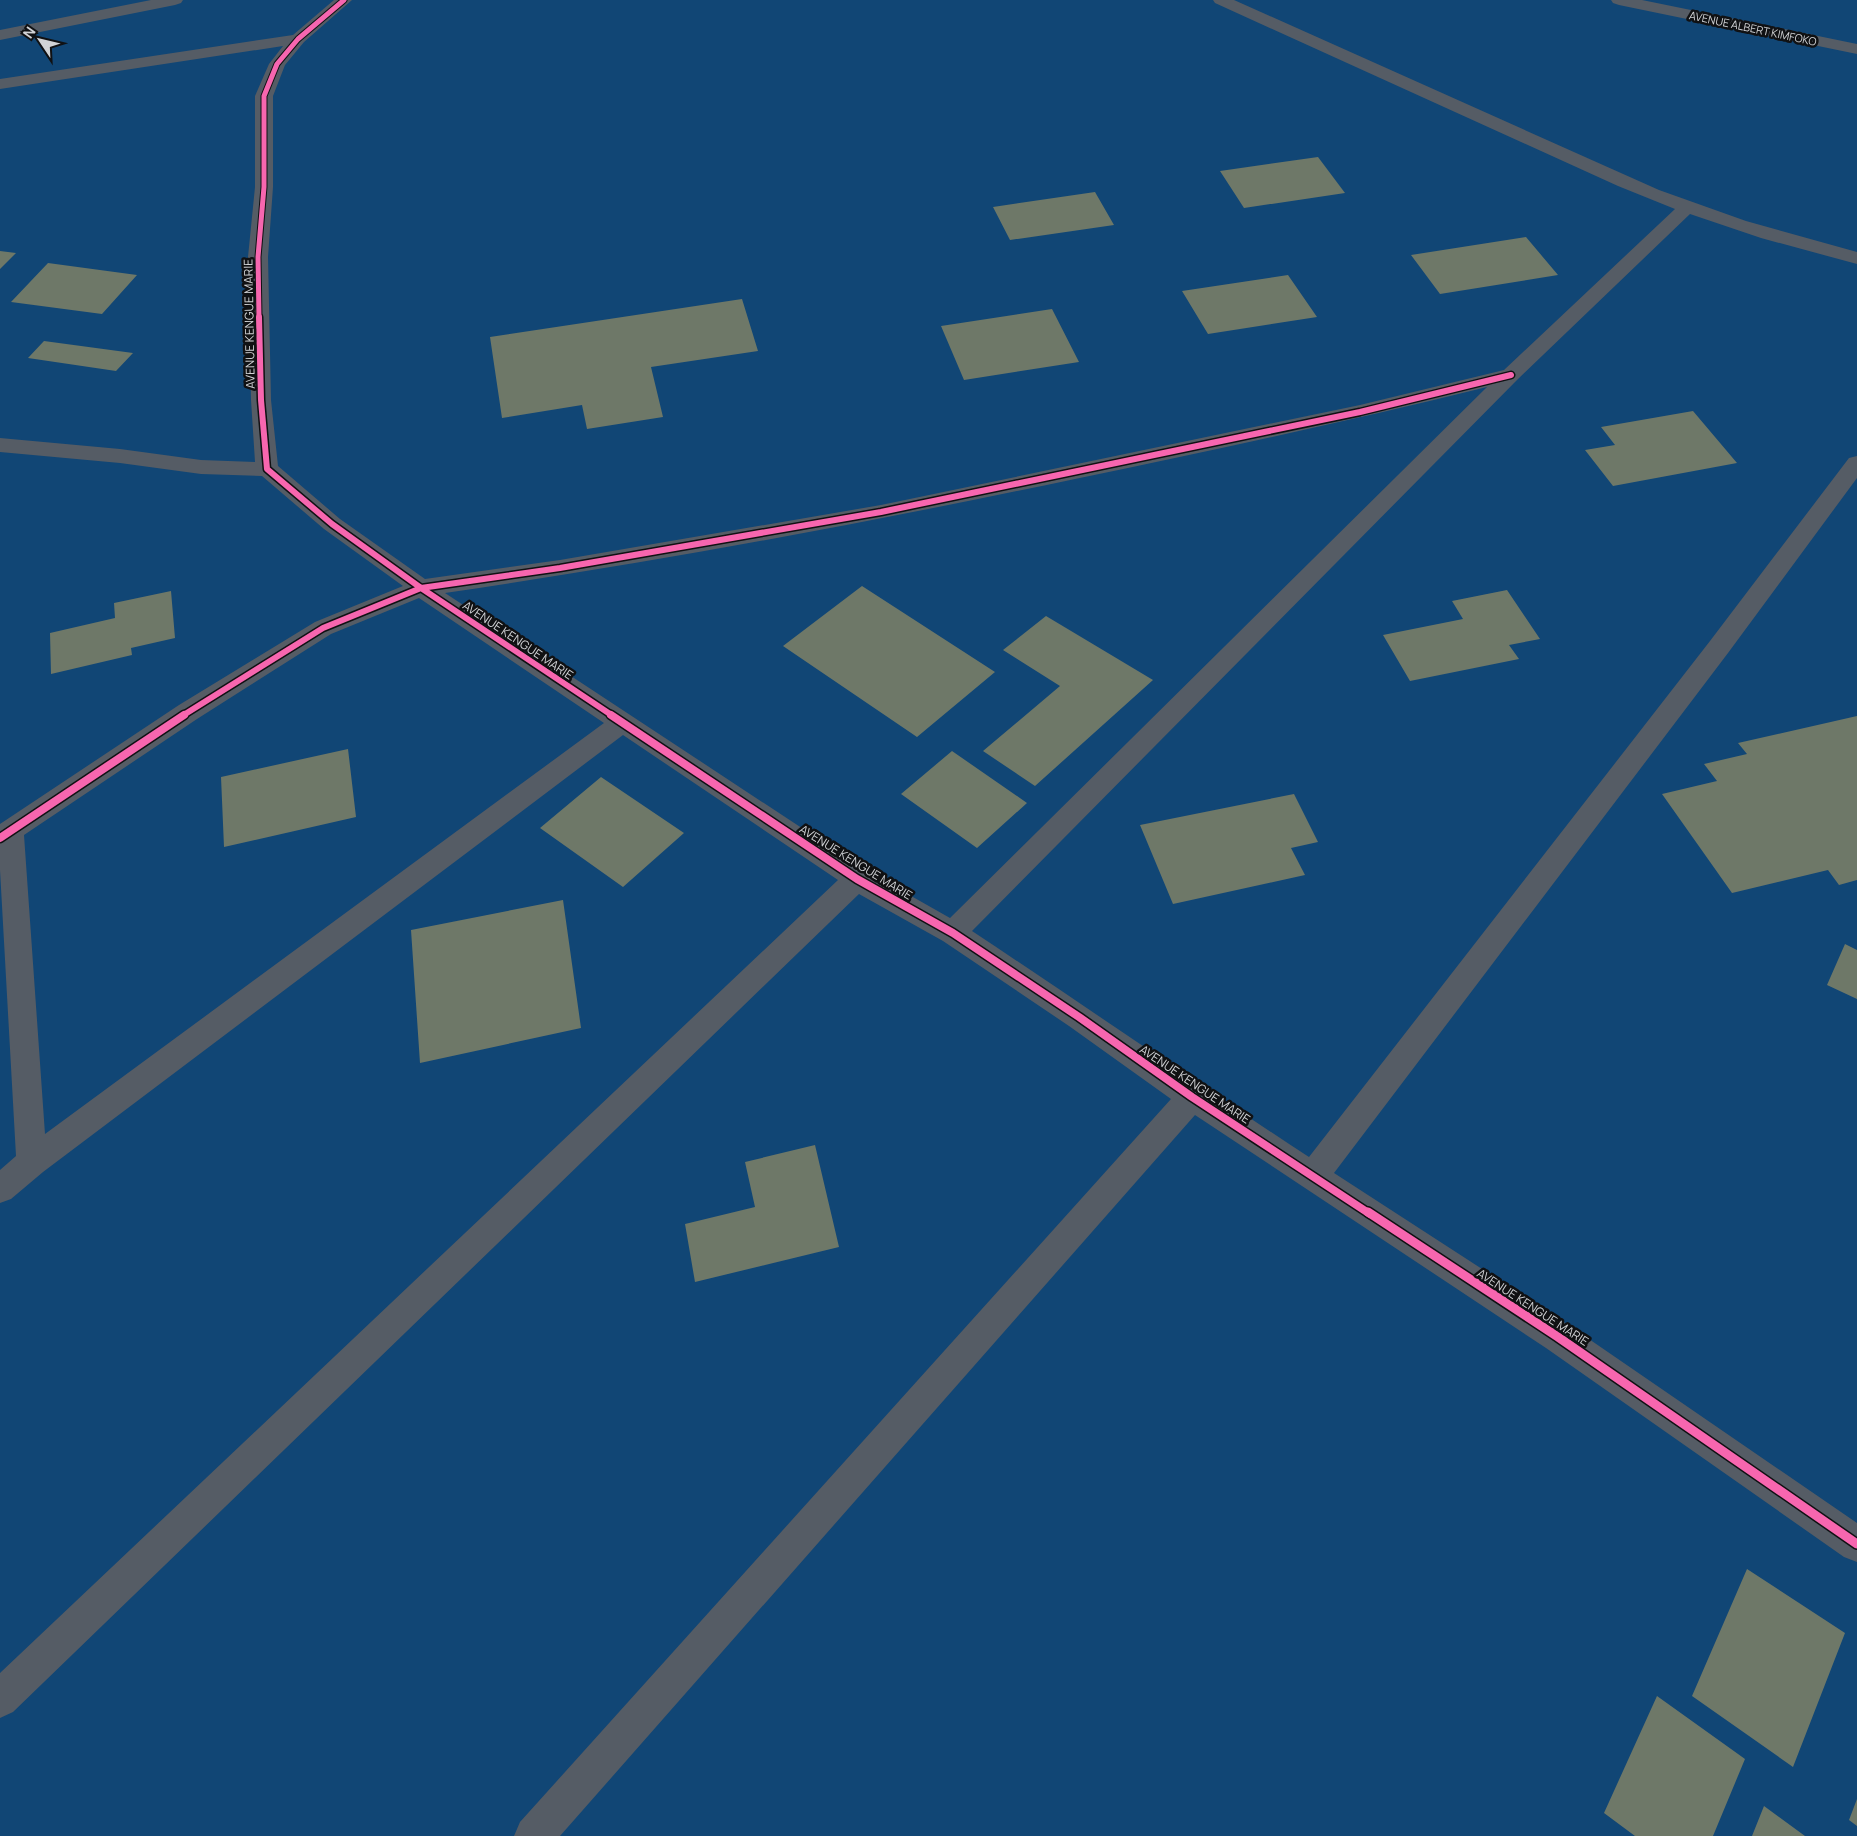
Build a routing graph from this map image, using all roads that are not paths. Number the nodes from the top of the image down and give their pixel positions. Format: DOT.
graph roads {
  1 [pos="175,0"];
  2 [pos="344,0"];
  3 [pos="1221,0"];
  4 [pos="1619,0"];
  5 [pos="0,35"];
  6 [pos="298,39"];
  7 [pos="1857,49"];
  8 [pos="0,84"];
  9 [pos="1686,208"];
  10 [pos="1857,258"];
  11 [pos="1511,376"];
  12 [pos="0,445"];
  13 [pos="1857,464"];
  14 [pos="267,469"];
  15 [pos="421,588"];
  16 [pos="621,723"];
  17 [pos="6,835"];
  18 [pos="857,878"];
  19 [pos="953,933"];
  20 [pos="1192,1097"];
  21 [pos="32,1162"];
  22 [pos="1312,1177"];
  23 [pos="0,1189"];
  24 [pos="1857,1544"];
  25 [pos="0,1698"];
  26 [pos="534,1836"];
  1 -- 5 [label="street"];
  2 -- 6 [label="street, AVENUE KENGUE MARIE"];
  3 -- 9 [label="street"];
  4 -- 7 [label="street, AVENUE ALBERT KIMFOKO"];
  6 -- 8 [label="street"];
  6 -- 14 [label="street, AVENUE KENGUE MARIE"];
  9 -- 10 [label="street"];
  9 -- 11 [label="street"];
  11 -- 15 [label="street"];
  11 -- 19 [label="street"];
  12 -- 14 [label="street"];
  13 -- 22 [label="street"];
  14 -- 15 [label="street, AVENUE KENGUE MARIE"];
  15 -- 16 [label="street, AVENUE KENGUE MARIE"];
  15 -- 17 [label="street"];
  16 -- 18 [label="street, AVENUE KENGUE MARIE"];
  16 -- 21 [label="street"];
  17 -- 21 [label="street"];
  18 -- 19 [label="street, AVENUE KENGUE MARIE"];
  18 -- 25 [label="street"];
  19 -- 20 [label="street, AVENUE KENGUE MARIE"];
  20 -- 22 [label="street, AVENUE KENGUE MARIE"];
  20 -- 26 [label="street"];
  21 -- 23 [label="street"];
  22 -- 24 [label="street, AVENUE KENGUE MARIE"];
}
